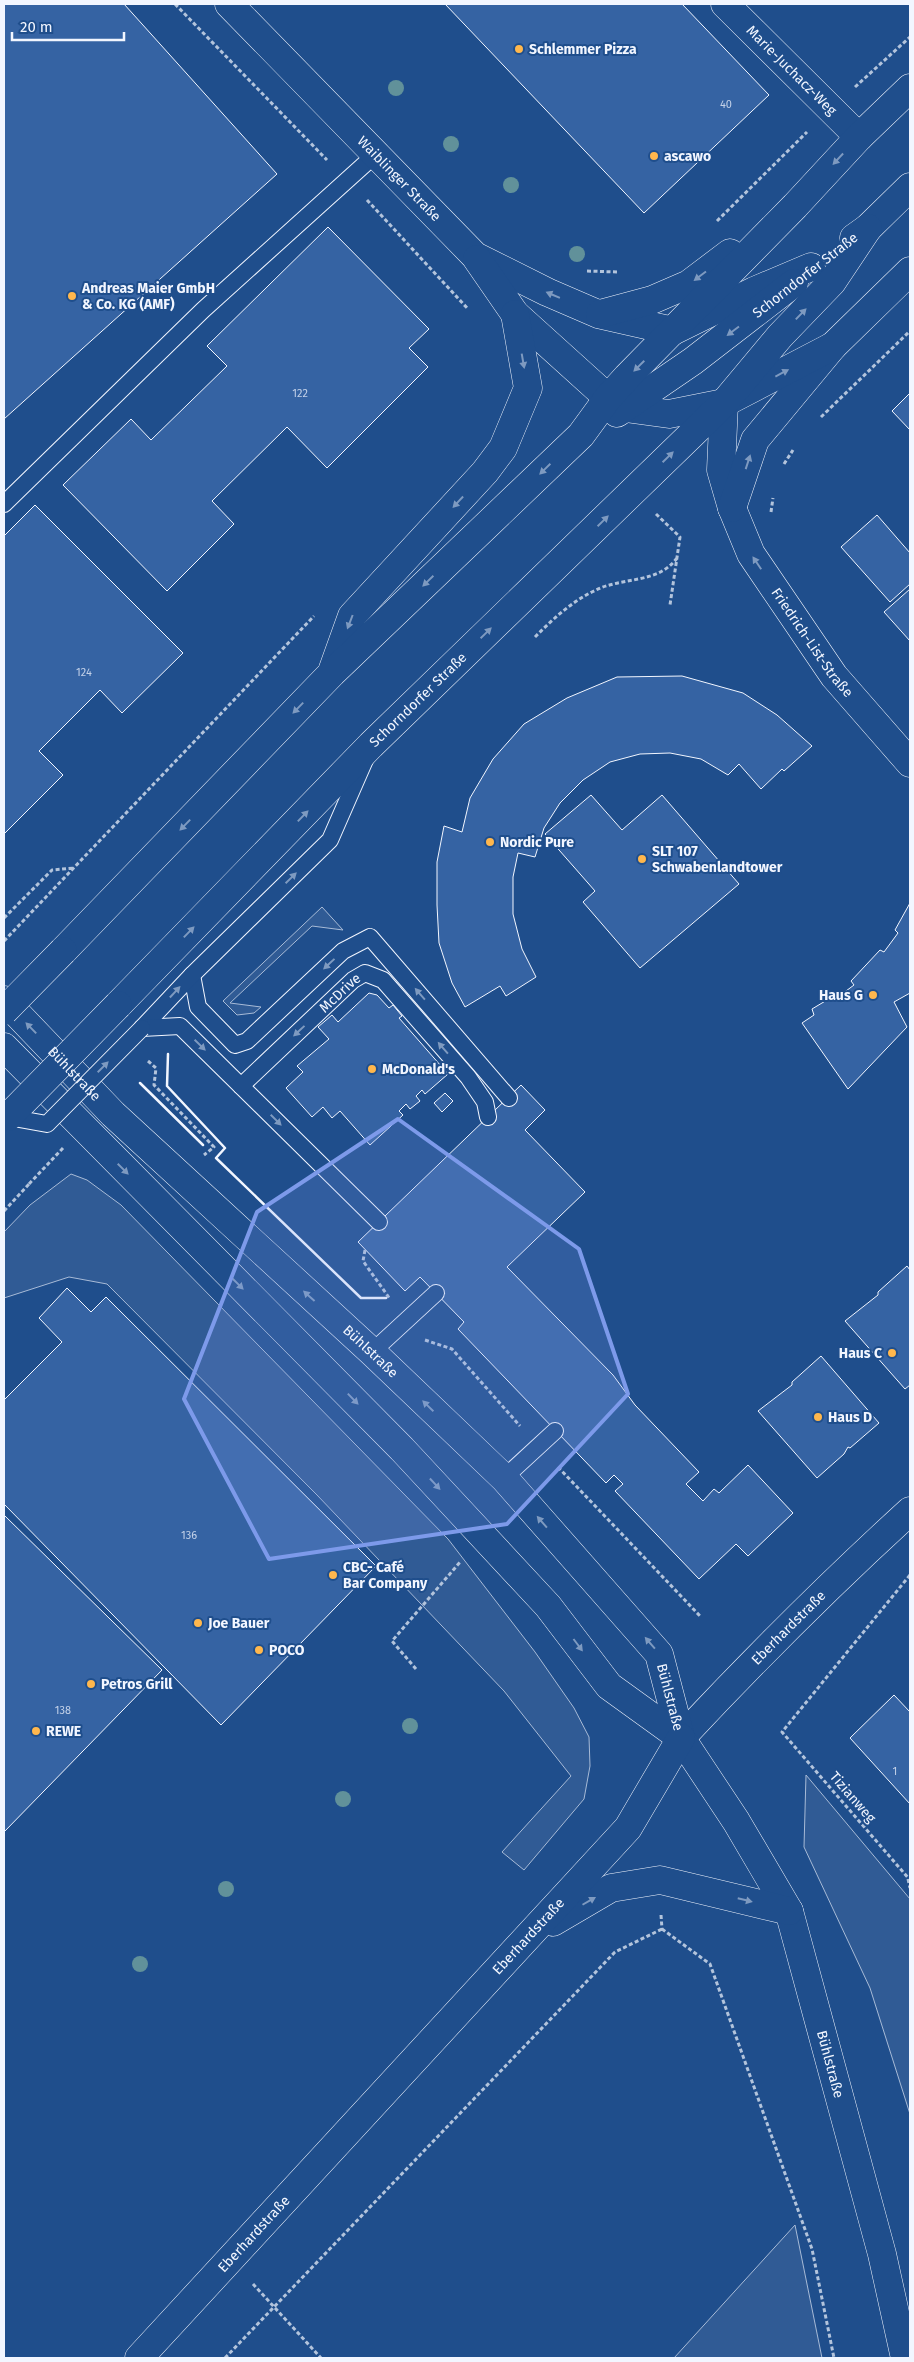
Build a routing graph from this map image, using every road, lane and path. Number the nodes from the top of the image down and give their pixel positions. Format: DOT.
graph roads {
  1 [pos="229,4"];
  2 [pos="725,4"];
  3 [pos="910,37"];
  4 [pos="910,88"];
  5 [pos="831,109"];
  6 [pos="859,137"];
  7 [pos="376,154"];
  8 [pos="910,187"];
  9 [pos="796,206"];
  10 [pos="714,224"];
  11 [pos="868,228"];
  12 [pos="475,256"];
  13 [pos="811,268"];
  14 [pos="910,271"];
  15 [pos="625,272"];
  16 [pos="607,273"];
  17 [pos="514,314"];
  18 [pos="598,314"];
  19 [pos="673,331"];
  20 [pos="910,331"];
  21 [pos="833,346"];
  22 [pos="616,403"];
  23 [pos="724,403"];
  24 [pos="817,420"];
  25 [pos="798,442"];
  26 [pos="783,466"];
  27 [pos="773,496"];
  28 [pos="4,504"];
  29 [pos="732,508"];
  30 [pos="771,511"];
  31 [pos="680,537"];
  32 [pos="677,558"];
  33 [pos="670,605"];
  34 [pos="315,615"];
  35 [pos="534,638"];
  36 [pos="332,673"];
  37 [pos="371,745"];
  38 [pos="910,764"];
  39 [pos="75,868"];
  40 [pos="4,918"];
  41 [pos="4,941"];
  42 [pos="192,975"];
  43 [pos="4,1000"];
  44 [pos="4,1010"];
  45 [pos="142,1028"];
  46 [pos="4,1048"];
  47 [pos="147,1061"];
  48 [pos="241,1086"];
  49 [pos="508,1098"];
  50 [pos="488,1116"];
  51 [pos="6,1119"];
  52 [pos="204,1155"];
  53 [pos="29,1184"];
  54 [pos="4,1211"];
  55 [pos="379,1222"];
  56 [pos="365,1250"];
  57 [pos="436,1293"];
  58 [pos="390,1300"];
  59 [pos="420,1338"];
  60 [pos="372,1352"];
  61 [pos="555,1431"];
  62 [pos="537,1446"];
  63 [pos="504,1478"];
  64 [pos="910,1511"];
  65 [pos="462,1560"];
  66 [pos="910,1576"];
  67 [pos="700,1616"];
  68 [pos="416,1669"];
  69 [pos="681,1738"];
  70 [pos="907,1876"];
  71 [pos="910,1880"];
  72 [pos="910,1888"];
  73 [pos="789,1911"];
  74 [pos="532,1934"];
  75 [pos="229,2261"];
  76 [pos="275,2306"];
  77 [pos="139,2358"];
  78 [pos="225,2358"];
  79 [pos="321,2358"];
  80 [pos="834,2358"];
  81 [pos="905,2358"];
  1 -- 7 [label="main road, Waiblinger Straße"];
  2 -- 5 [label="main road, Marie-Juchacz-Weg"];
  3 -- 5 [label="path"];
  4 -- 6 [label="main road, Schorndorfer Straße"];
  5 -- 6 [label="main road, Marie-Juchacz-Weg"];
  5 -- 10 [label="path"];
  6 -- 9 [label="main road, Schorndorfer Straße, one-way"];
  7 -- 12 [label="main road, Waiblinger Straße"];
  7 -- 28 [label="lane"];
  8 -- 11 [label="main road"];
  9 -- 18 [label="main road, one-way"];
  9 -- 19 [label="main road, Schorndorfer Straße"];
  11 -- 13 [label="main road, Schorndorfer Straße"];
  23 -- 11 [label="main road, Schorndorfer Straße, one-way"];
  12 -- 17 [label="main road"];
  18 -- 12 [label="main road, Waiblinger Straße, one-way"];
  13 -- 19 [label="main road"];
  13 -- 22 [label="main road, Schorndorfer Straße, one-way"];
  14 -- 21 [label="main road, Schorndorfer Straße"];
  15 -- 16 [label="path"];
  17 -- 22 [label="main road"];
  17 -- 36 [label="main road, one-way"];
  18 -- 19 [label="main road, Waiblinger Straße"];
  19 -- 22 [label="main road, Schorndorfer Straße, one-way"];
  20 -- 24 [label="path"];
  23 -- 21 [label="main road, Schorndorfer Straße, one-way"];
  29 -- 21 [label="main road, one-way"];
  22 -- 23 [label="main road"];
  22 -- 36 [label="main road, Schorndorfer Straße, one-way"];
  23 -- 29 [label="main road, Friedrich-List-Straße"];
  37 -- 23 [label="main road, Schorndorfer Straße, one-way"];
  25 -- 26 [label="path"];
  27 -- 30 [label="path"];
  38 -- 29 [label="main road, Friedrich-List-Straße, one-way"];
  31 -- 32 [label="path"];
  32 -- 33 [label="path"];
  32 -- 35 [label="path"];
  34 -- 39 [label="path"];
  36 -- 44 [label="main road, Schorndorfer Straße, one-way, bridge"];
  42 -- 37 [label="lane, one-way"];
  51 -- 37 [label="main road, Schorndorfer Straße, one-way, bridge"];
  39 -- 40 [label="path"];
  39 -- 41 [label="path"];
  45 -- 42 [label="lane, one-way"];
  49 -- 42 [label="lane, one-way"];
  60 -- 43 [label="main road, Bühlstraße, one-way"];
  45 -- 48 [label="lane, one-way"];
  51 -- 45 [label="lane, one-way, bridge"];
  46 -- 69 [label="main road, Bühlstraße, one-way"];
  47 -- 52 [label="path"];
  50 -- 48 [label="lane, McDrive, one-way"];
  48 -- 55 [label="lane, one-way"];
  53 -- 54 [label="path"];
  56 -- 58 [label="path"];
  57 -- 60 [label="lane"];
  59 -- 62 [label="path"];
  63 -- 60 [label="main road, Bühlstraße, one-way"];
  61 -- 62 [label="lane"];
  62 -- 63 [label="lane"];
  62 -- 67 [label="path"];
  69 -- 63 [label="main road, Bühlstraße, one-way"];
  64 -- 69 [label="main road, Eberhardstraße"];
  65 -- 68 [label="path"];
  66 -- 70 [label="path, Tizianweg"];
  69 -- 73 [label="main road, Bühlstraße"];
  69 -- 74 [label="main road, Eberhardstraße"];
  70 -- 71 [label="path, Tizianweg"];
  70 -- 72 [label="path, Tizianweg"];
  74 -- 73 [label="main road, one-way"];
  73 -- 81 [label="main road, Bühlstraße"];
  74 -- 75 [label="main road, Eberhardstraße"];
  75 -- 76 [label="path"];
  75 -- 77 [label="main road, Eberhardstraße"];
  76 -- 78 [label="path"];
  76 -- 79 [label="path"];
  76 -- 80 [label="path"];
}
